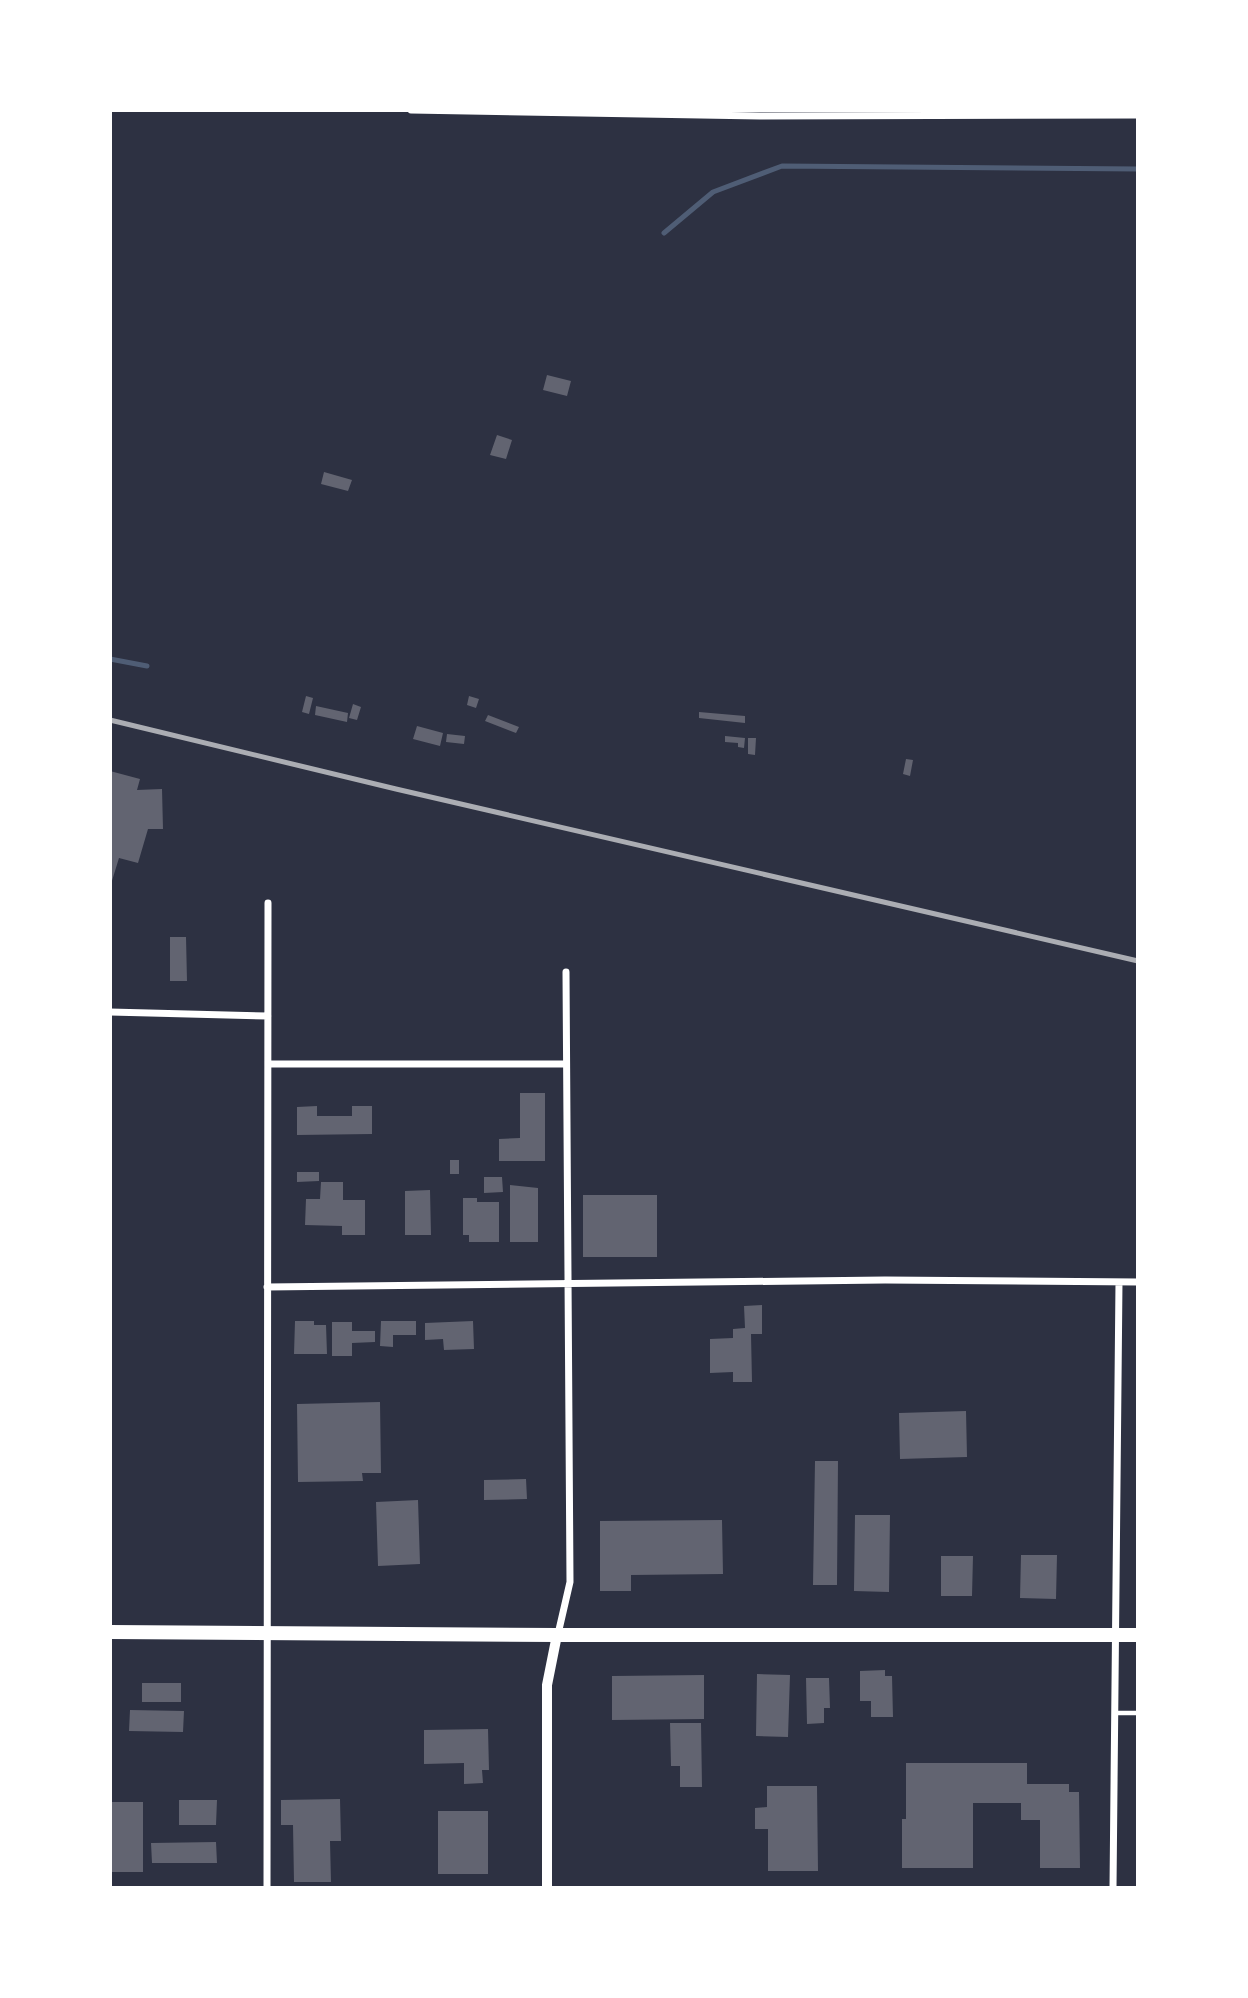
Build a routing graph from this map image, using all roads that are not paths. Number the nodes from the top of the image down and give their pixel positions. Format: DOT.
graph roads {
  1 [pos="411,110"];
  2 [pos="510,112"];
  3 [pos="760,113"];
  4 [pos="1007,113"];
  5 [pos="1138,115"];
  6 [pos="268,903"];
  7 [pos="566,972"];
  8 [pos="110,1012"];
  9 [pos="268,1016"];
  10 [pos="566,1064"];
  11 [pos="268,1065"];
  12 [pos="1118,1282"];
  13 [pos="1138,1282"];
  14 [pos="569,1283"];
  15 [pos="267,1287"];
  16 [pos="110,1632"];
  17 [pos="267,1632"];
  18 [pos="557,1635"];
  19 [pos="1115,1635"];
  20 [pos="1138,1635"];
  21 [pos="1114,1713"];
  22 [pos="1138,1713"];
  23 [pos="267,1888"];
  24 [pos="547,1888"];
  25 [pos="1113,1888"];
  1 -- 2 [label="street"];
  2 -- 3 [label="street"];
  3 -- 4 [label="street"];
  4 -- 5 [label="street"];
  6 -- 9 [label="street"];
  7 -- 10 [label="street"];
  8 -- 9 [label="street"];
  9 -- 11 [label="street"];
  10 -- 11 [label="street"];
  10 -- 14 [label="street"];
  11 -- 15 [label="street"];
  12 -- 13 [label="street"];
  12 -- 14 [label="street"];
  12 -- 19 [label="street"];
  14 -- 15 [label="street"];
  14 -- 18 [label="street"];
  15 -- 17 [label="street"];
  16 -- 17 [label="highway"];
  17 -- 18 [label="highway"];
  17 -- 23 [label="street"];
  18 -- 19 [label="highway"];
  18 -- 24 [label="street"];
  19 -- 20 [label="highway"];
  19 -- 21 [label="street"];
  21 -- 22 [label="lane"];
  21 -- 25 [label="street"];
}
